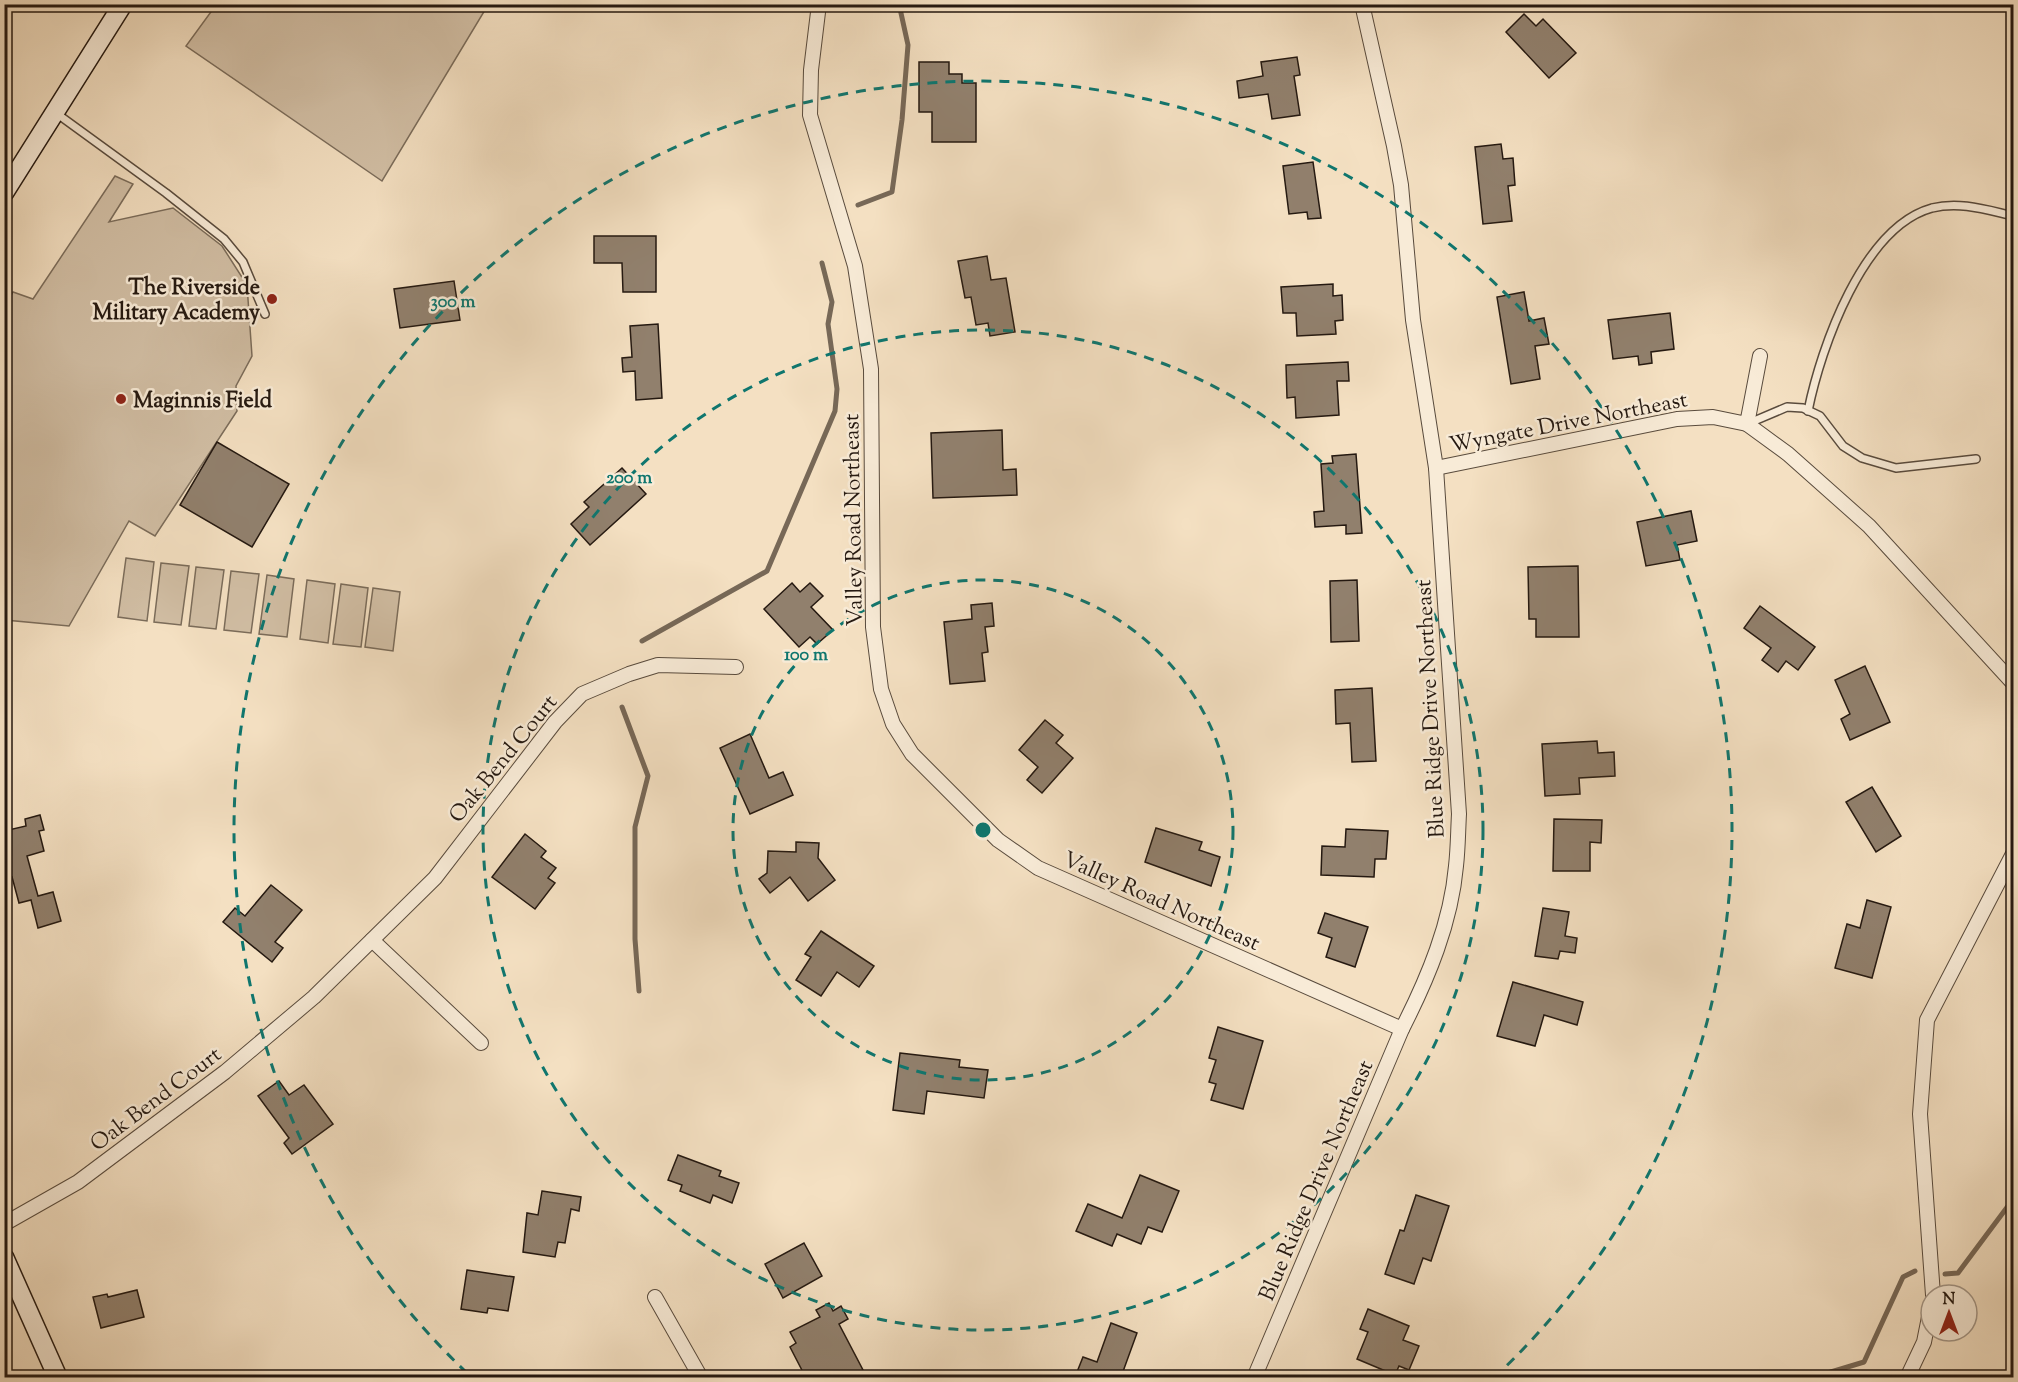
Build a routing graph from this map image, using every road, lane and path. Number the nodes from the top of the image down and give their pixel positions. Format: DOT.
graph roads {
  1 [pos="123,4"];
  2 [pos="819,4"];
  3 [pos="1362,4"];
  4 [pos="56,113"];
  5 [pos="7,184"];
  6 [pos="2013,216"];
  7 [pos="265,314"];
  8 [pos="1760,356"];
  9 [pos="1808,411"];
  10 [pos="1747,424"];
  11 [pos="1976,459"];
  12 [pos="1436,468"];
  13 [pos="736,666"];
  14 [pos="2013,684"];
  15 [pos="2013,852"];
  16 [pos="372,940"];
  17 [pos="1402,1029"];
  18 [pos="481,1043"];
  19 [pos="4,1224"];
  20 [pos="4,1257"];
  21 [pos="1932,1283"];
  22 [pos="655,1297"];
  23 [pos="1924,1343"];
  24 [pos="58,1377"];
  25 [pos="701,1377"];
  26 [pos="1254,1377"];
  27 [pos="1907,1377"];
  1 -- 4 [label="street"];
  2 -- 17 [label="street, Valley Road Northeast"];
  3 -- 12 [label="street, Blue Ridge Drive Northeast"];
  4 -- 5 [label="street"];
  4 -- 7 [label="lane"];
  6 -- 9 [label="lane"];
  8 -- 10 [label="street"];
  9 -- 10 [label="lane"];
  9 -- 11 [label="lane"];
  10 -- 12 [label="street, Wyngate Drive Northeast"];
  10 -- 14 [label="street"];
  12 -- 17 [label="street, Blue Ridge Drive Northeast"];
  13 -- 16 [label="street, Oak Bend Court"];
  15 -- 21 [label="street"];
  16 -- 18 [label="street"];
  16 -- 19 [label="street, Oak Bend Court"];
  17 -- 26 [label="street, Blue Ridge Drive Northeast"];
  20 -- 24 [label="street"];
  22 -- 25 [label="street"];
  23 -- 27 [label="street"];
}
